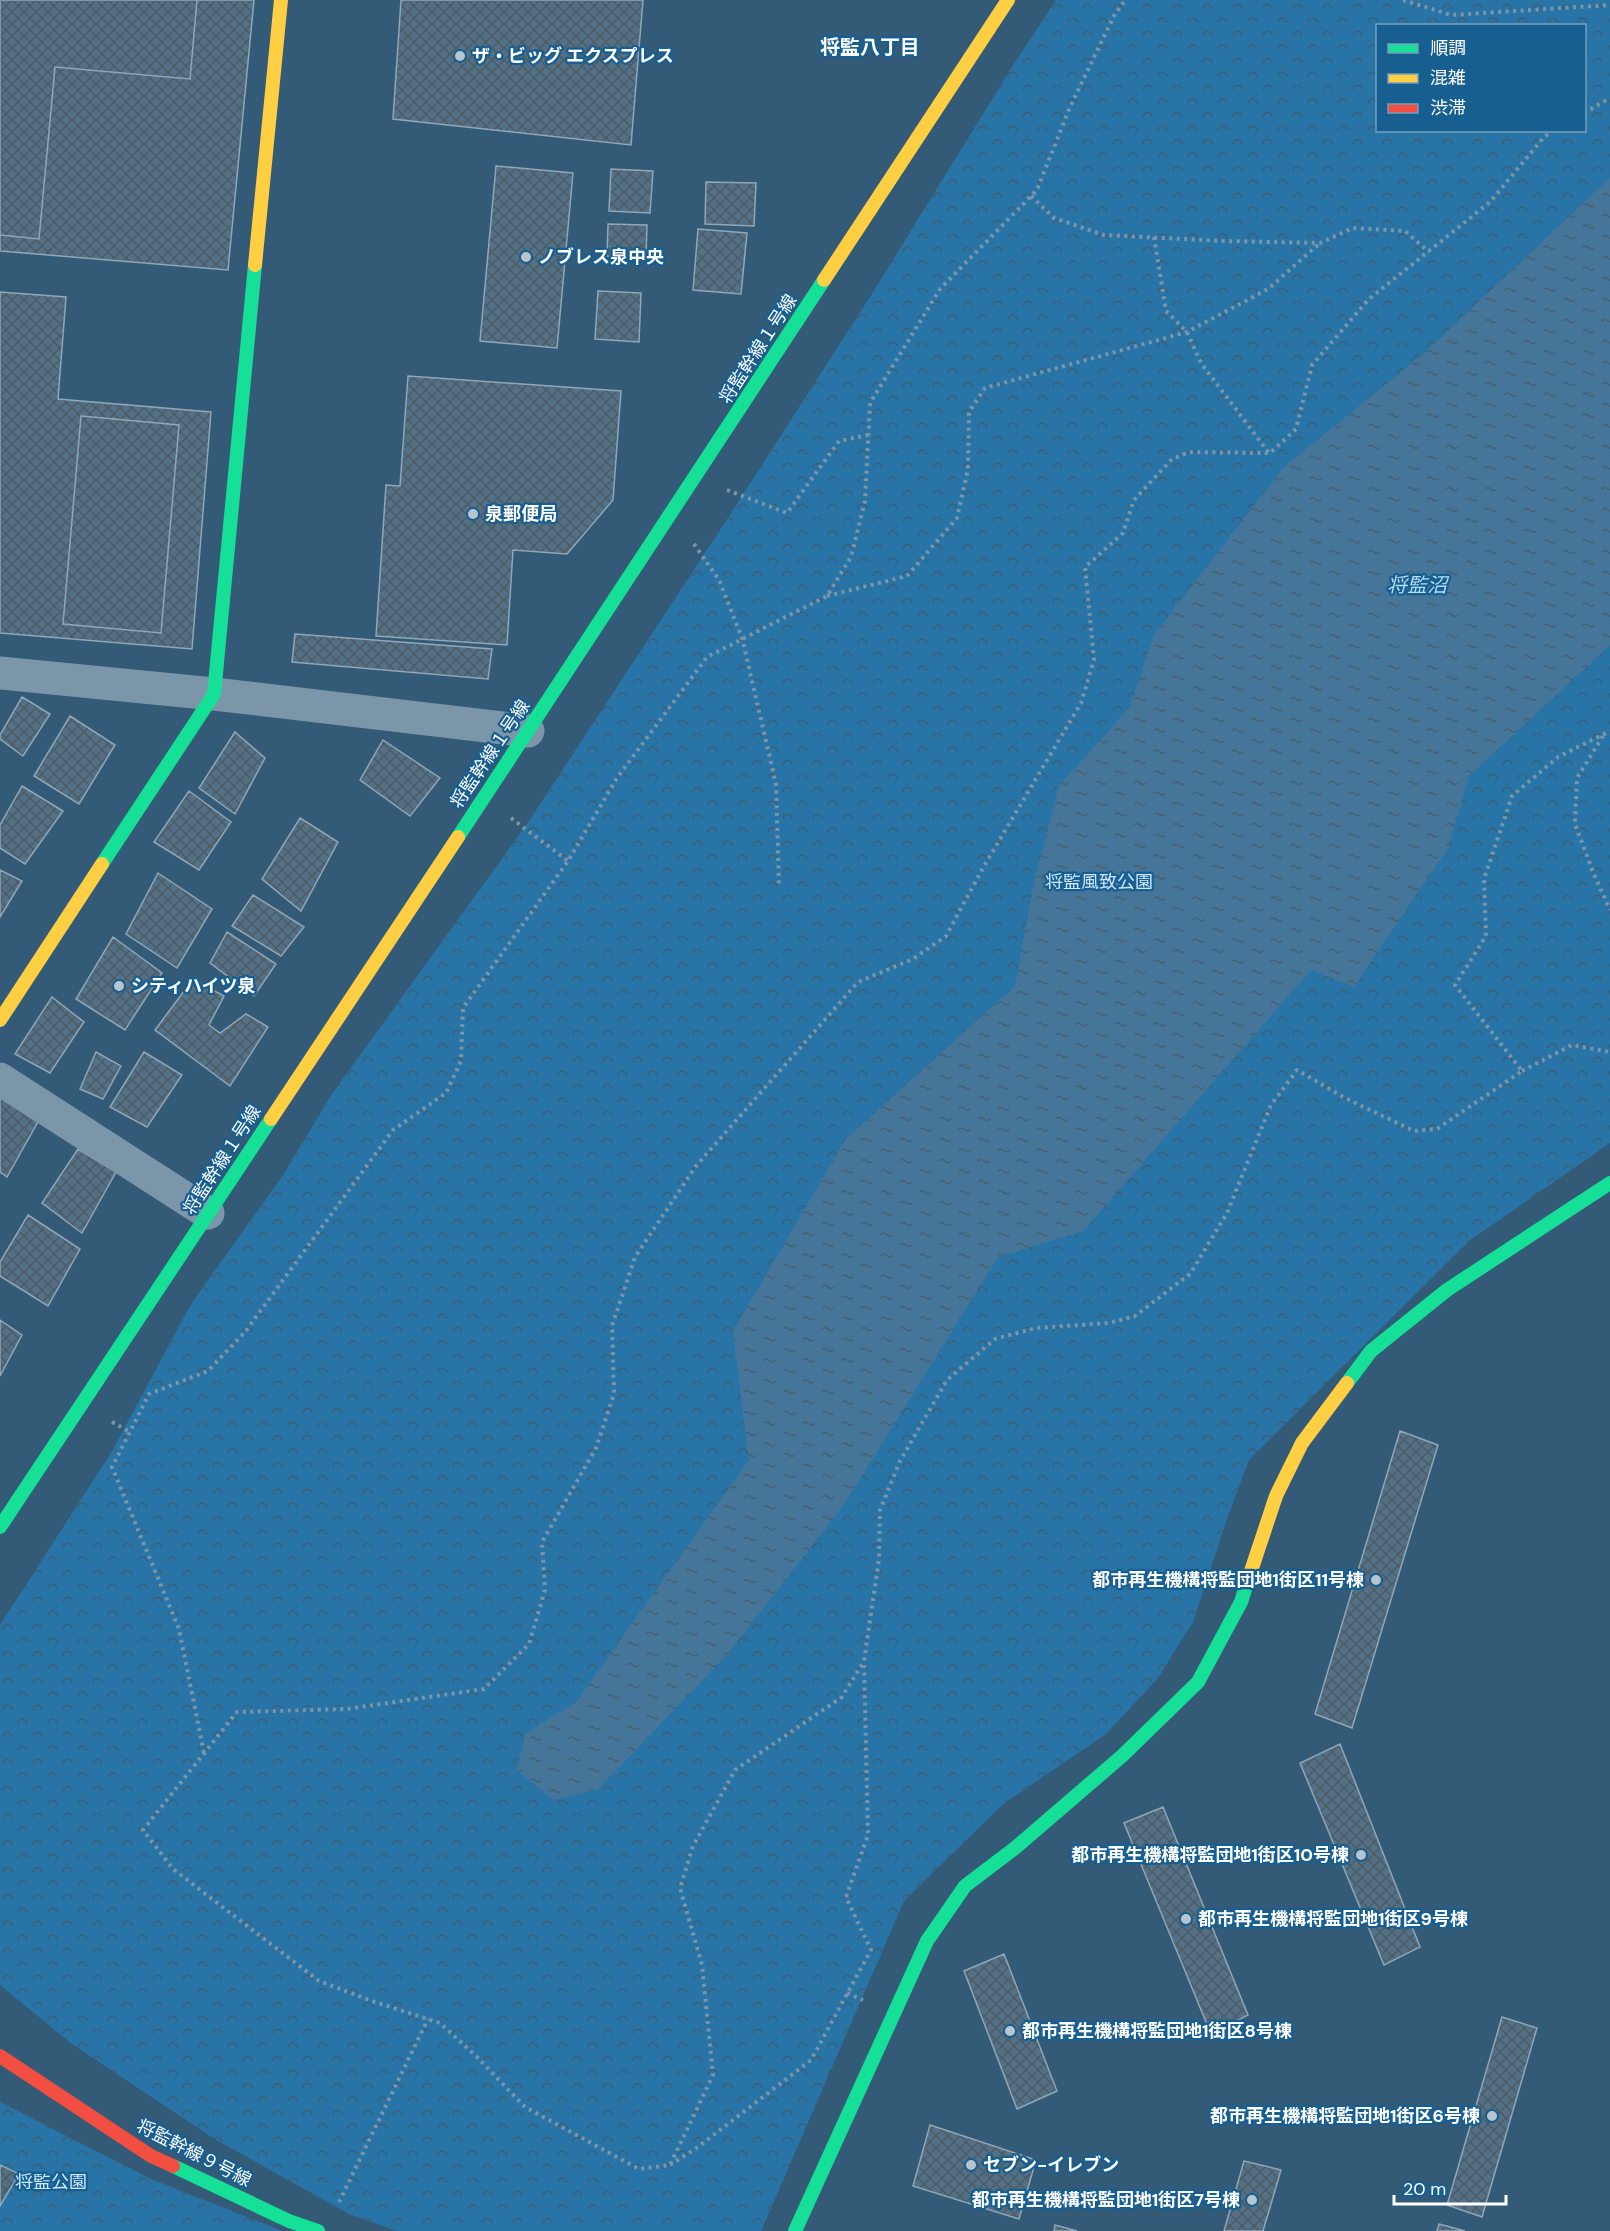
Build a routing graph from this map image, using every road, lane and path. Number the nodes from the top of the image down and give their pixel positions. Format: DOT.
graph roads {
  1 [pos="281,0"];
  2 [pos="990,0"];
  3 [pos="1125,0"];
  4 [pos="1403,0"];
  5 [pos="1006,3"];
  6 [pos="1610,5"];
  7 [pos="1610,98"];
  8 [pos="1586,112"];
  9 [pos="1551,132"];
  10 [pos="1031,196"];
  11 [pos="1154,237"];
  12 [pos="1320,243"];
  13 [pos="1429,252"];
  14 [pos="1187,332"];
  15 [pos="868,435"];
  16 [pos="1270,453"];
  17 [pos="694,477"];
  18 [pos="672,511"];
  19 [pos="827,596"];
  20 [pos="742,638"];
  21 [pos="0,673"];
  22 [pos="214,694"];
  23 [pos="528,731"];
  24 [pos="1610,731"];
  25 [pos="1604,734"];
  26 [pos="484,797"];
  27 [pos="568,861"];
  28 [pos="778,885"];
  29 [pos="1610,910"];
  30 [pos="0,1020"];
  31 [pos="1610,1052"];
  32 [pos="1522,1071"];
  33 [pos="0,1079"];
  34 [pos="1610,1183"];
  35 [pos="208,1213"];
  36 [pos="0,1527"];
  37 [pos="864,1661"];
  38 [pos="204,1753"];
  39 [pos="428,2019"];
  40 [pos="0,2056"];
  41 [pos="670,2165"];
  42 [pos="335,2210"];
  43 [pos="318,2231"];
  44 [pos="795,2231"];
  1 -- 22 [label="street"];
  2 -- 5 [label="street"];
  3 -- 10 [label="path"];
  4 -- 6 [label="path"];
  5 -- 17 [label="street, 将監幹線１号線"];
  7 -- 8 [label="path"];
  9 -- 13 [label="path"];
  10 -- 11 [label="path"];
  10 -- 15 [label="path"];
  11 -- 12 [label="path"];
  11 -- 14 [label="path"];
  12 -- 13 [label="path"];
  12 -- 14 [label="path"];
  13 -- 16 [label="path"];
  14 -- 16 [label="path"];
  14 -- 19 [label="path"];
  15 -- 17 [label="path"];
  15 -- 19 [label="path"];
  16 -- 38 [label="path"];
  17 -- 18 [label="street, 将監幹線１号線"];
  18 -- 20 [label="path"];
  18 -- 23 [label="street, 将監幹線１号線"];
  19 -- 20 [label="path"];
  20 -- 27 [label="path"];
  20 -- 28 [label="path"];
  21 -- 22 [label="street"];
  22 -- 23 [label="street"];
  22 -- 30 [label="street"];
  23 -- 26 [label="street, 将監幹線１号線"];
  24 -- 25 [label="path"];
  25 -- 29 [label="path"];
  25 -- 32 [label="path"];
  26 -- 27 [label="path"];
  26 -- 35 [label="street, 将監幹線１号線"];
  27 -- 38 [label="path"];
  31 -- 32 [label="path"];
  32 -- 37 [label="path"];
  33 -- 35 [label="street"];
  34 -- 44 [label="street"];
  35 -- 36 [label="street, 将監幹線１号線"];
  37 -- 41 [label="path"];
  37 -- 41 [label="path"];
  38 -- 39 [label="path"];
  39 -- 41 [label="path"];
  39 -- 42 [label="path"];
  40 -- 43 [label="street, 将監幹線９号線"];
}
